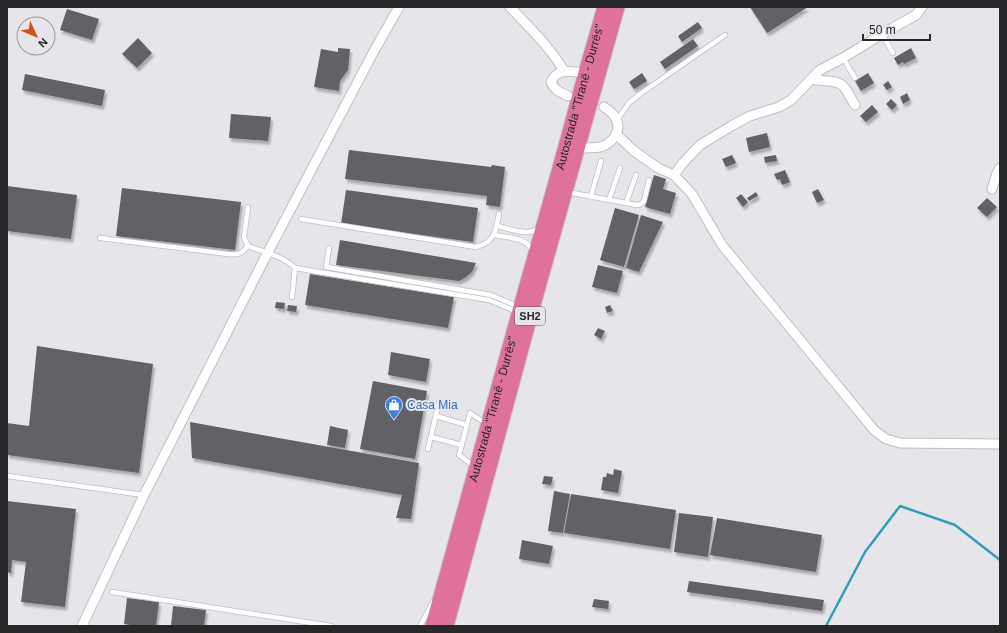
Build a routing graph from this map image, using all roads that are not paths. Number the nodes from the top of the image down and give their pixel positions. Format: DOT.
graph roads {
  1 [pos="399,7"];
  2 [pos="510,7"];
  3 [pos="605,7"];
  4 [pos="617,7"];
  5 [pos="922,7"];
  6 [pos="882,34"];
  7 [pos="725,35"];
  8 [pos="893,53"];
  9 [pos="843,58"];
  10 [pos="564,71"];
  11 [pos="586,73"];
  12 [pos="855,78"];
  13 [pos="812,79"];
  14 [pos="568,96"];
  15 [pos="855,105"];
  16 [pos="604,107"];
  17 [pos="617,120"];
  18 [pos="616,134"];
  19 [pos="578,148"];
  20 [pos="601,161"];
  21 [pos="620,168"];
  22 [pos="1000,168"];
  23 [pos="636,175"];
  24 [pos="674,175"];
  25 [pos="649,180"];
  26 [pos="992,189"];
  27 [pos="566,192"];
  28 [pos="590,196"];
  29 [pos="609,200"];
  30 [pos="626,203"];
  31 [pos="248,207"];
  32 [pos="499,214"];
  33 [pos="301,219"];
  34 [pos="497,226"];
  35 [pos="543,231"];
  36 [pos="495,235"];
  37 [pos="100,238"];
  38 [pos="248,246"];
  39 [pos="329,248"];
  40 [pos="267,254"];
  41 [pos="534,263"];
  42 [pos="295,268"];
  43 [pos="292,297"];
  44 [pos="520,310"];
  45 [pos="439,402"];
  46 [pos="436,416"];
  47 [pos="467,425"];
  48 [pos="488,425"];
  49 [pos="431,437"];
  50 [pos="1000,444"];
  51 [pos="462,445"];
  52 [pos="428,449"];
  53 [pos="476,468"];
  54 [pos="7,476"];
  55 [pos="144,495"];
  56 [pos="445,582"];
  57 [pos="112,592"];
  58 [pos="82,626"];
  59 [pos="332,626"];
  60 [pos="420,626"];
  61 [pos="433,626"];
  62 [pos="446,626"];
  1 -- 40 [label="street"];
  2 -- 10 [label="street"];
  3 -- 11 [label="highway, Autostrada \"Tiranë - Durrës\" / SH2"];
  4 -- 19 [label="highway, Autostrada \"Tiranë - Durrës\" / SH2"];
  5 -- 6 [label="street"];
  6 -- 8 [label="lane"];
  6 -- 9 [label="street"];
  7 -- 17 [label="lane"];
  9 -- 12 [label="lane"];
  9 -- 13 [label="street"];
  10 -- 11 [label="street"];
  10 -- 14 [label="street"];
  11 -- 35 [label="highway, Autostrada \"Tiranë - Durrës\" / SH2"];
  13 -- 15 [label="street"];
  13 -- 24 [label="street"];
  16 -- 17 [label="street"];
  17 -- 18 [label="street"];
  18 -- 19 [label="street"];
  18 -- 24 [label="street"];
  19 -- 27 [label="highway, Autostrada \"Tiranë - Durrës\" / SH2"];
  20 -- 28 [label="lane"];
  21 -- 29 [label="lane"];
  22 -- 26 [label="street"];
  23 -- 30 [label="lane"];
  24 -- 50 [label="street"];
  25 -- 30 [label="lane"];
  27 -- 28 [label="lane"];
  27 -- 62 [label="highway, Autostrada \"Tiranë - Durrës\" / SH2"];
  28 -- 29 [label="lane"];
  29 -- 30 [label="lane"];
  31 -- 38 [label="lane"];
  32 -- 34 [label="lane"];
  33 -- 36 [label="lane"];
  34 -- 35 [label="lane"];
  34 -- 36 [label="lane"];
  35 -- 41 [label="highway, Autostrada \"Tiranë - Durrës\" / SH2"];
  36 -- 41 [label="lane"];
  37 -- 38 [label="lane"];
  38 -- 40 [label="lane"];
  39 -- 44 [label="lane"];
  40 -- 42 [label="lane"];
  40 -- 55 [label="street"];
  41 -- 44 [label="highway, Autostrada \"Tiranë - Durrës\" / SH2"];
  42 -- 43 [label="lane"];
  42 -- 44 [label="lane"];
  44 -- 48 [label="highway, Autostrada \"Tiranë - Durrës\" / SH2"];
  45 -- 46 [label="lane"];
  46 -- 47 [label="lane"];
  46 -- 49 [label="lane"];
  47 -- 48 [label="lane"];
  47 -- 51 [label="lane"];
  48 -- 53 [label="highway, Autostrada \"Tiranë - Durrës\" / SH2"];
  49 -- 51 [label="lane"];
  49 -- 52 [label="lane"];
  51 -- 53 [label="lane"];
  53 -- 56 [label="highway, Autostrada \"Tiranë - Durrës\" / SH2"];
  54 -- 55 [label="lane"];
  55 -- 58 [label="street"];
  56 -- 60 [label="lane"];
  56 -- 61 [label="highway, Autostrada \"Tiranë - Durrës\" / SH2"];
  57 -- 59 [label="lane"];
}
